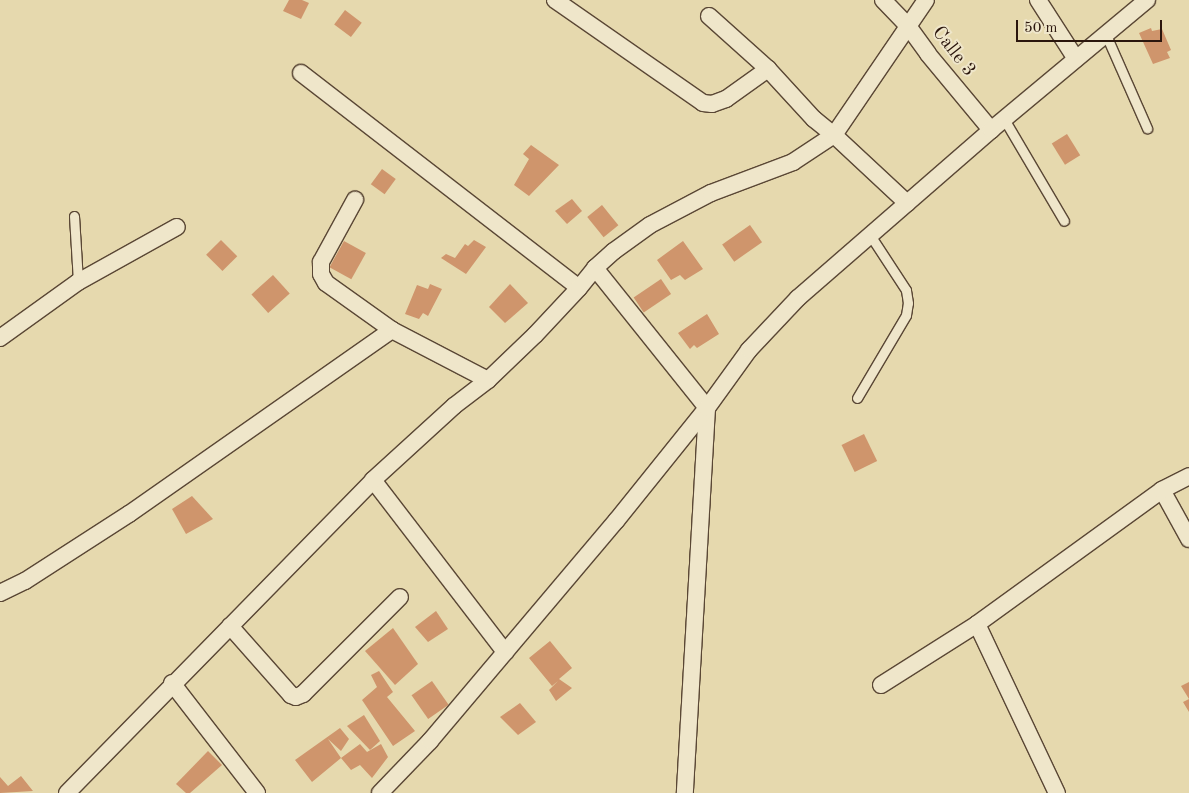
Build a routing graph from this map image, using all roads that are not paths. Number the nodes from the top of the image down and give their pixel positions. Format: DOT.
graph roads {
  1 [pos="555,0"];
  2 [pos="883,0"];
  3 [pos="926,0"];
  4 [pos="1038,0"];
  5 [pos="1147,0"];
  6 [pos="709,16"];
  7 [pos="908,26"];
  8 [pos="1106,34"];
  9 [pos="1076,59"];
  10 [pos="768,69"];
  11 [pos="301,73"];
  12 [pos="1004,119"];
  13 [pos="1147,128"];
  14 [pos="991,130"];
  15 [pos="834,136"];
  16 [pos="355,200"];
  17 [pos="907,203"];
  18 [pos="74,216"];
  19 [pos="1064,221"];
  20 [pos="177,227"];
  21 [pos="870,236"];
  22 [pos="595,268"];
  23 [pos="78,282"];
  24 [pos="580,288"];
  25 [pos="392,330"];
  26 [pos="0,338"];
  27 [pos="488,380"];
  28 [pos="857,398"];
  29 [pos="707,408"];
  30 [pos="1189,476"];
  31 [pos="373,480"];
  32 [pos="1162,490"];
  33 [pos="1189,539"];
  34 [pos="0,593"];
  35 [pos="400,597"];
  36 [pos="977,624"];
  37 [pos="230,626"];
  38 [pos="506,652"];
  39 [pos="172,683"];
  40 [pos="881,685"];
  41 [pos="67,793"];
  42 [pos="257,793"];
  43 [pos="380,793"];
  44 [pos="686,793"];
  45 [pos="1057,793"];
  1 -- 10 [label="street"];
  2 -- 7 [label="street, Calle 3"];
  3 -- 7 [label="street"];
  4 -- 9 [label="street"];
  5 -- 8 [label="street"];
  6 -- 10 [label="street"];
  7 -- 14 [label="street, Calle 3"];
  7 -- 15 [label="street"];
  8 -- 9 [label="street"];
  8 -- 13 [label="lane"];
  9 -- 12 [label="street"];
  10 -- 15 [label="street"];
  11 -- 24 [label="street"];
  12 -- 14 [label="street"];
  12 -- 19 [label="lane"];
  14 -- 17 [label="street"];
  15 -- 17 [label="street"];
  15 -- 22 [label="street"];
  16 -- 25 [label="street"];
  17 -- 21 [label="street"];
  18 -- 23 [label="lane"];
  20 -- 23 [label="street"];
  21 -- 28 [label="lane"];
  21 -- 29 [label="street"];
  22 -- 24 [label="street"];
  22 -- 29 [label="street"];
  23 -- 26 [label="street"];
  24 -- 27 [label="street"];
  25 -- 27 [label="street"];
  25 -- 34 [label="street"];
  27 -- 31 [label="street"];
  29 -- 38 [label="street"];
  29 -- 44 [label="street"];
  30 -- 32 [label="street"];
  31 -- 37 [label="street"];
  31 -- 38 [label="street"];
  32 -- 33 [label="street"];
  32 -- 36 [label="street"];
  35 -- 37 [label="street"];
  36 -- 40 [label="street"];
  36 -- 45 [label="street"];
  37 -- 39 [label="street"];
  38 -- 43 [label="street"];
  39 -- 41 [label="street"];
  39 -- 42 [label="street"];
}
